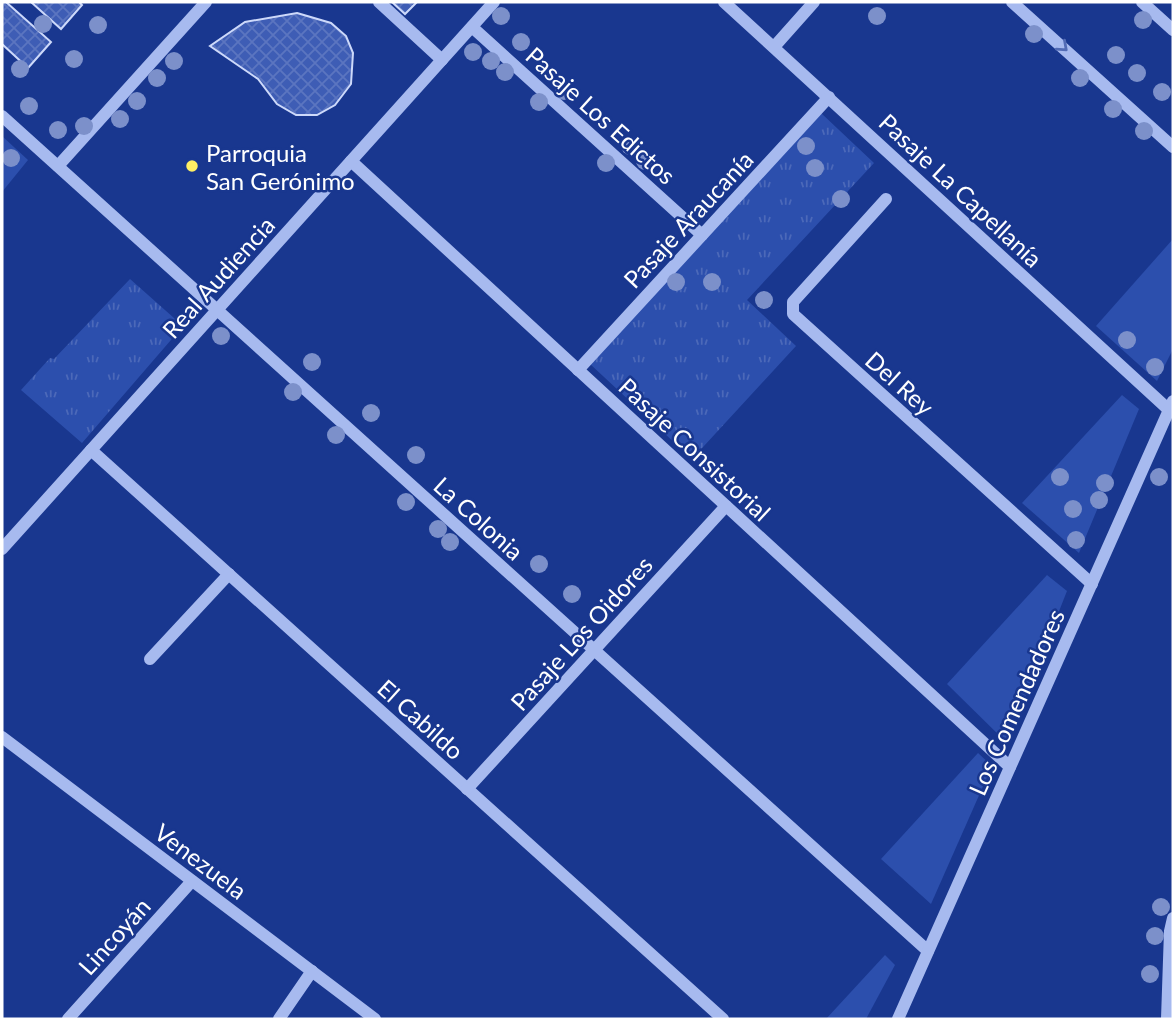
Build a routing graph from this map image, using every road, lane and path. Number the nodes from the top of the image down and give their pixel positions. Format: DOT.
graph roads {
  1 [pos="206,2"];
  2 [pos="379,2"];
  3 [pos="494,2"];
  4 [pos="724,2"];
  5 [pos="814,2"];
  6 [pos="1012,2"];
  7 [pos="1142,2"];
  8 [pos="472,27"];
  9 [pos="1173,30"];
  10 [pos="774,47"];
  11 [pos="442,60"];
  12 [pos="829,97"];
  13 [pos="2,116"];
  14 [pos="1173,147"];
  15 [pos="351,161"];
  16 [pos="58,166"];
  17 [pos="886,199"];
  18 [pos="702,235"];
  19 [pos="217,310"];
  20 [pos="578,370"];
  21 [pos="1171,406"];
  22 [pos="91,450"];
  23 [pos="726,506"];
  24 [pos="2,549"];
  25 [pos="229,574"];
  26 [pos="1092,584"];
  27 [pos="594,649"];
  28 [pos="150,659"];
  29 [pos="2,737"];
  30 [pos="1010,766"];
  31 [pos="467,789"];
  32 [pos="192,881"];
  33 [pos="1173,918"];
  34 [pos="928,951"];
  35 [pos="312,971"];
  36 [pos="68,1019"];
  37 [pos="279,1019"];
  38 [pos="375,1019"];
  39 [pos="723,1019"];
  40 [pos="898,1019"];
  41 [pos="1167,1019"];
  1 -- 16 [label="street"];
  2 -- 11 [label="street"];
  3 -- 8 [label="street, Real Audiencia"];
  4 -- 10 [label="street, Pasaje La Capellanía"];
  5 -- 10 [label="street"];
  6 -- 14 [label="street, one-way"];
  7 -- 9 [label="street"];
  8 -- 11 [label="street, Real Audiencia"];
  8 -- 18 [label="street, Pasaje Los Edictos"];
  10 -- 12 [label="street, Pasaje La Capellanía"];
  11 -- 15 [label="street, Real Audiencia"];
  12 -- 18 [label="street, Pasaje Araucanía"];
  12 -- 21 [label="street, Pasaje La Capellanía"];
  13 -- 16 [label="street, La Colonia"];
  15 -- 19 [label="street, Real Audiencia"];
  15 -- 20 [label="street, Pasaje Consistorial"];
  16 -- 19 [label="street, La Colonia"];
  17 -- 26 [label="street, Del Rey"];
  18 -- 20 [label="street, Pasaje Araucanía"];
  19 -- 22 [label="street, Real Audiencia"];
  19 -- 27 [label="street, La Colonia"];
  20 -- 23 [label="street, Pasaje Consistorial"];
  21 -- 26 [label="street, Los Comendadores"];
  22 -- 24 [label="street, Real Audiencia"];
  22 -- 25 [label="street, El Cabildo"];
  23 -- 27 [label="street, Pasaje Los Oidores"];
  23 -- 30 [label="street, Pasaje Consistorial"];
  25 -- 28 [label="street"];
  25 -- 31 [label="street, El Cabildo"];
  26 -- 30 [label="street, Los Comendadores"];
  27 -- 31 [label="street, Pasaje Los Oidores"];
  27 -- 34 [label="street, La Colonia"];
  29 -- 32 [label="street, Venezuela"];
  30 -- 34 [label="street, Los Comendadores"];
  31 -- 39 [label="street, El Cabildo"];
  32 -- 35 [label="street, Venezuela"];
  32 -- 36 [label="street, Lincoyán"];
  33 -- 41 [label="street"];
  34 -- 40 [label="street, Los Comendadores"];
  35 -- 37 [label="street"];
  35 -- 38 [label="street, Venezuela"];
}
